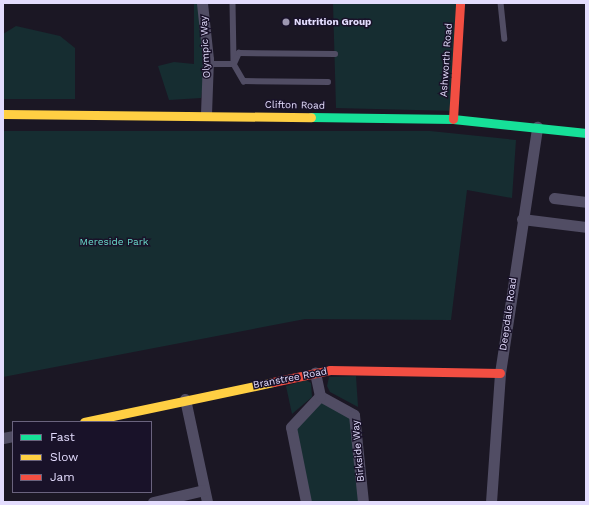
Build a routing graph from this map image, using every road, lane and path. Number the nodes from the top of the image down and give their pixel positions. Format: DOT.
graph roads {
  1 [pos="202,3"];
  2 [pos="233,3"];
  3 [pos="460,3"];
  4 [pos="501,3"];
  5 [pos="505,38"];
  6 [pos="335,54"];
  7 [pos="208,64"];
  8 [pos="234,64"];
  9 [pos="328,82"];
  10 [pos="3,114"];
  11 [pos="206,114"];
  12 [pos="453,119"];
  13 [pos="537,127"];
  14 [pos="586,133"];
  15 [pos="554,198"];
  16 [pos="586,202"];
  17 [pos="522,218"];
  18 [pos="586,227"];
  19 [pos="315,373"];
  20 [pos="500,373"];
  21 [pos="320,396"];
  22 [pos="185,399"];
  23 [pos="88,421"];
  24 [pos="204,490"];
  25 [pos="153,502"];
  26 [pos="207,502"];
  27 [pos="306,502"];
  28 [pos="363,502"];
  29 [pos="491,502"];
  1 -- 7 [label="street, Olympic Way"];
  2 -- 8 [label="lane"];
  3 -- 12 [label="street, Ashworth Road"];
  4 -- 5 [label="lane"];
  6 -- 8 [label="lane"];
  7 -- 8 [label="lane"];
  7 -- 11 [label="street, Olympic Way"];
  8 -- 9 [label="lane"];
  10 -- 11 [label="street, Clifton Road"];
  11 -- 12 [label="street, Clifton Road"];
  12 -- 13 [label="street, Clifton Road"];
  13 -- 14 [label="street, Clifton Road"];
  13 -- 17 [label="street, Deepdale Road"];
  15 -- 16 [label="street"];
  17 -- 18 [label="street"];
  17 -- 20 [label="street, Deepdale Road"];
  19 -- 20 [label="street, Branstree Road"];
  19 -- 21 [label="street"];
  19 -- 22 [label="street, Branstree Road"];
  20 -- 29 [label="street, Deepdale Road"];
  21 -- 27 [label="street"];
  21 -- 28 [label="street, Birkside Way"];
  22 -- 23 [label="street, Branstree Road"];
  22 -- 24 [label="street"];
  24 -- 25 [label="street"];
  24 -- 26 [label="street"];
}
